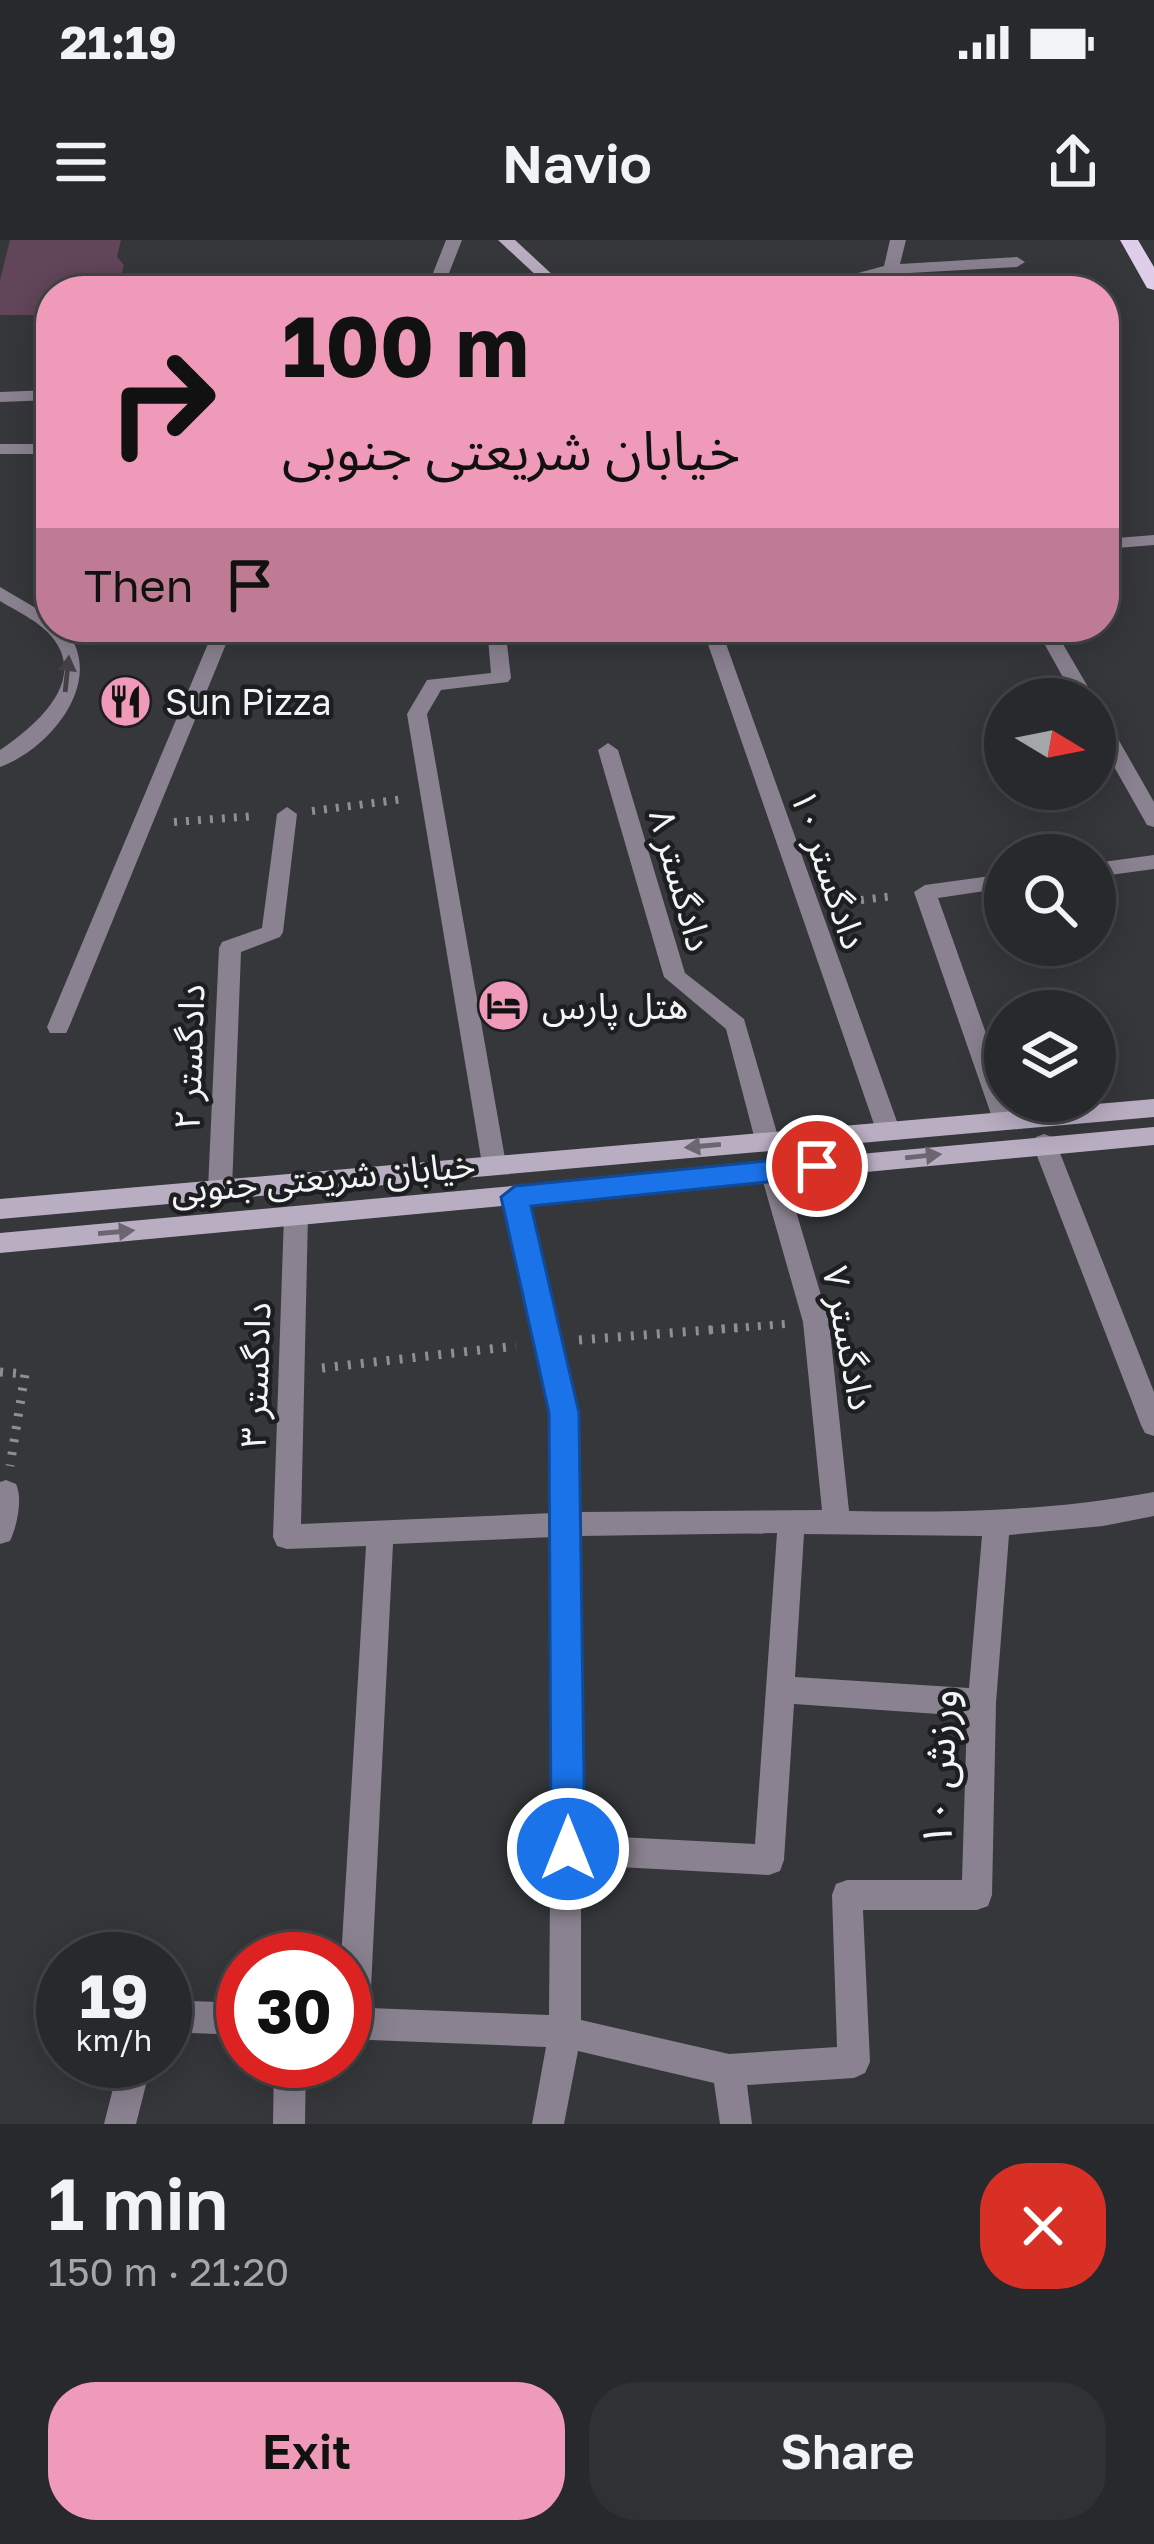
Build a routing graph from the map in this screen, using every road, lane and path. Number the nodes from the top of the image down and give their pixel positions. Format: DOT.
graph roads {
  1 [pos="454,240"];
  2 [pos="506,240"];
  3 [pos="898,240"];
  4 [pos="1129,240"];
  5 [pos="1017,262"];
  6 [pos="891,269"];
  7 [pos="440,276"];
  8 [pos="546,276"];
  9 [pos="862,276"];
  10 [pos="1154,284"];
  11 [pos="36,396"];
  12 [pos="0,397"];
  13 [pos="0,449"];
  14 [pos="36,449"];
  15 [pos="1154,540"];
  16 [pos="1119,543"];
  17 [pos="0,593"];
  18 [pos="36,617"];
  19 [pos="66,642"];
  20 [pos="218,642"];
  21 [pos="497,642"];
  22 [pos="716,642"];
  23 [pos="1053,642"];
  24 [pos="1073,678"];
  25 [pos="608,750"];
  26 [pos="1116,753"];
  27 [pos="0,760"];
  28 [pos="286,814"];
  29 [pos="1154,820"];
  30 [pos="1154,862"];
  31 [pos="1116,867"];
  32 [pos="984,884"];
  33 [pos="925,892"];
  34 [pos="806,907"];
  35 [pos="58,1027"];
  36 [pos="984,1060"];
  37 [pos="1154,1108"];
  38 [pos="1116,1111"];
  39 [pos="984,1122"];
  40 [pos="888,1130"];
  41 [pos="1154,1136"];
  42 [pos="767,1140"];
  43 [pos="1043,1143"];
  44 [pos="494,1164"];
  45 [pos="772,1171"];
  46 [pos="220,1189"];
  47 [pos="515,1197"];
  48 [pos="0,1209"];
  49 [pos="296,1215"];
  50 [pos="0,1243"];
  51 [pos="0,1372"];
  52 [pos="1154,1425"];
  53 [pos="6,1492"];
  54 [pos="1154,1504"];
  55 [pos="791,1521"];
  56 [pos="837,1521"];
  57 [pos="566,1523"];
  58 [pos="996,1527"];
  59 [pos="0,1532"];
  60 [pos="380,1532"];
  61 [pos="781,1690"];
  62 [pos="982,1703"];
  63 [pos="568,1849"];
  64 [pos="355,1932"];
  65 [pos="372,2024"];
  66 [pos="566,2032"];
  67 [pos="729,2070"];
  68 [pos="129,2088"];
  69 [pos="290,2088"];
  70 [pos="120,2124"];
  71 [pos="289,2124"];
  72 [pos="548,2124"];
  73 [pos="736,2124"];
  1 -- 7 [label="street"];
  2 -- 8 [label="main road"];
  3 -- 6 [label="street"];
  4 -- 10 [label="main road"];
  5 -- 6 [label="street"];
  6 -- 9 [label="street"];
  11 -- 12 [label="street"];
  13 -- 14 [label="street"];
  15 -- 16 [label="street"];
  18 -- 17 [label="street, one-way"];
  27 -- 19 [label="street, one-way"];
  20 -- 35 [label="street"];
  21 -- 44 [label="street"];
  22 -- 34 [label="street, دادگستر ۱۰"];
  23 -- 24 [label="street"];
  25 -- 42 [label="street, دادگستر ۸"];
  26 -- 29 [label="street"];
  28 -- 46 [label="street, دادگستر ۲"];
  30 -- 31 [label="street"];
  32 -- 33 [label="street"];
  33 -- 34 [label="path"];
  33 -- 36 [label="street"];
  34 -- 40 [label="street, دادگستر ۱۰"];
  37 -- 38 [label="main road, خیابان شریعتی جنوبی"];
  39 -- 40 [label="main road, خیابان شریعتی جنوبی"];
  40 -- 42 [label="main road, خیابان شریعتی جنوبی"];
  41 -- 43 [label="main road, خیابان شریعتی جنوبی"];
  42 -- 44 [label="main road, خیابان شریعتی جنوبی, one-way"];
  45 -- 43 [label="main road, خیابان شریعتی جنوبی, one-way"];
  43 -- 52 [label="street"];
  44 -- 46 [label="main road, خیابان شریعتی جنوبی"];
  45 -- 47 [label="main road, خیابان شریعتی جنوبی"];
  45 -- 56 [label="street, دادگستر ۷"];
  46 -- 48 [label="main road, خیابان شریعتی جنوبی"];
  47 -- 49 [label="main road, خیابان شریعتی جنوبی"];
  47 -- 57 [label="street"];
  50 -- 49 [label="main road, خیابان شریعتی جنوبی, one-way"];
  49 -- 60 [label="street, دادگستر ۳"];
  51 -- 53 [label="path"];
  53 -- 59 [label="street"];
  54 -- 58 [label="street"];
  55 -- 56 [label="street"];
  55 -- 57 [label="street"];
  55 -- 61 [label="street"];
  56 -- 58 [label="street"];
  57 -- 60 [label="street"];
  57 -- 63 [label="street"];
  58 -- 62 [label="street, ورزش ۱۰"];
  60 -- 64 [label="street"];
  61 -- 62 [label="street"];
  61 -- 63 [label="street"];
  62 -- 67 [label="street, ورزش ۱۰"];
  63 -- 66 [label="street"];
  65 -- 66 [label="street"];
  66 -- 67 [label="street"];
  66 -- 72 [label="street"];
  67 -- 73 [label="street"];
  68 -- 70 [label="street"];
  69 -- 71 [label="street"];
}
